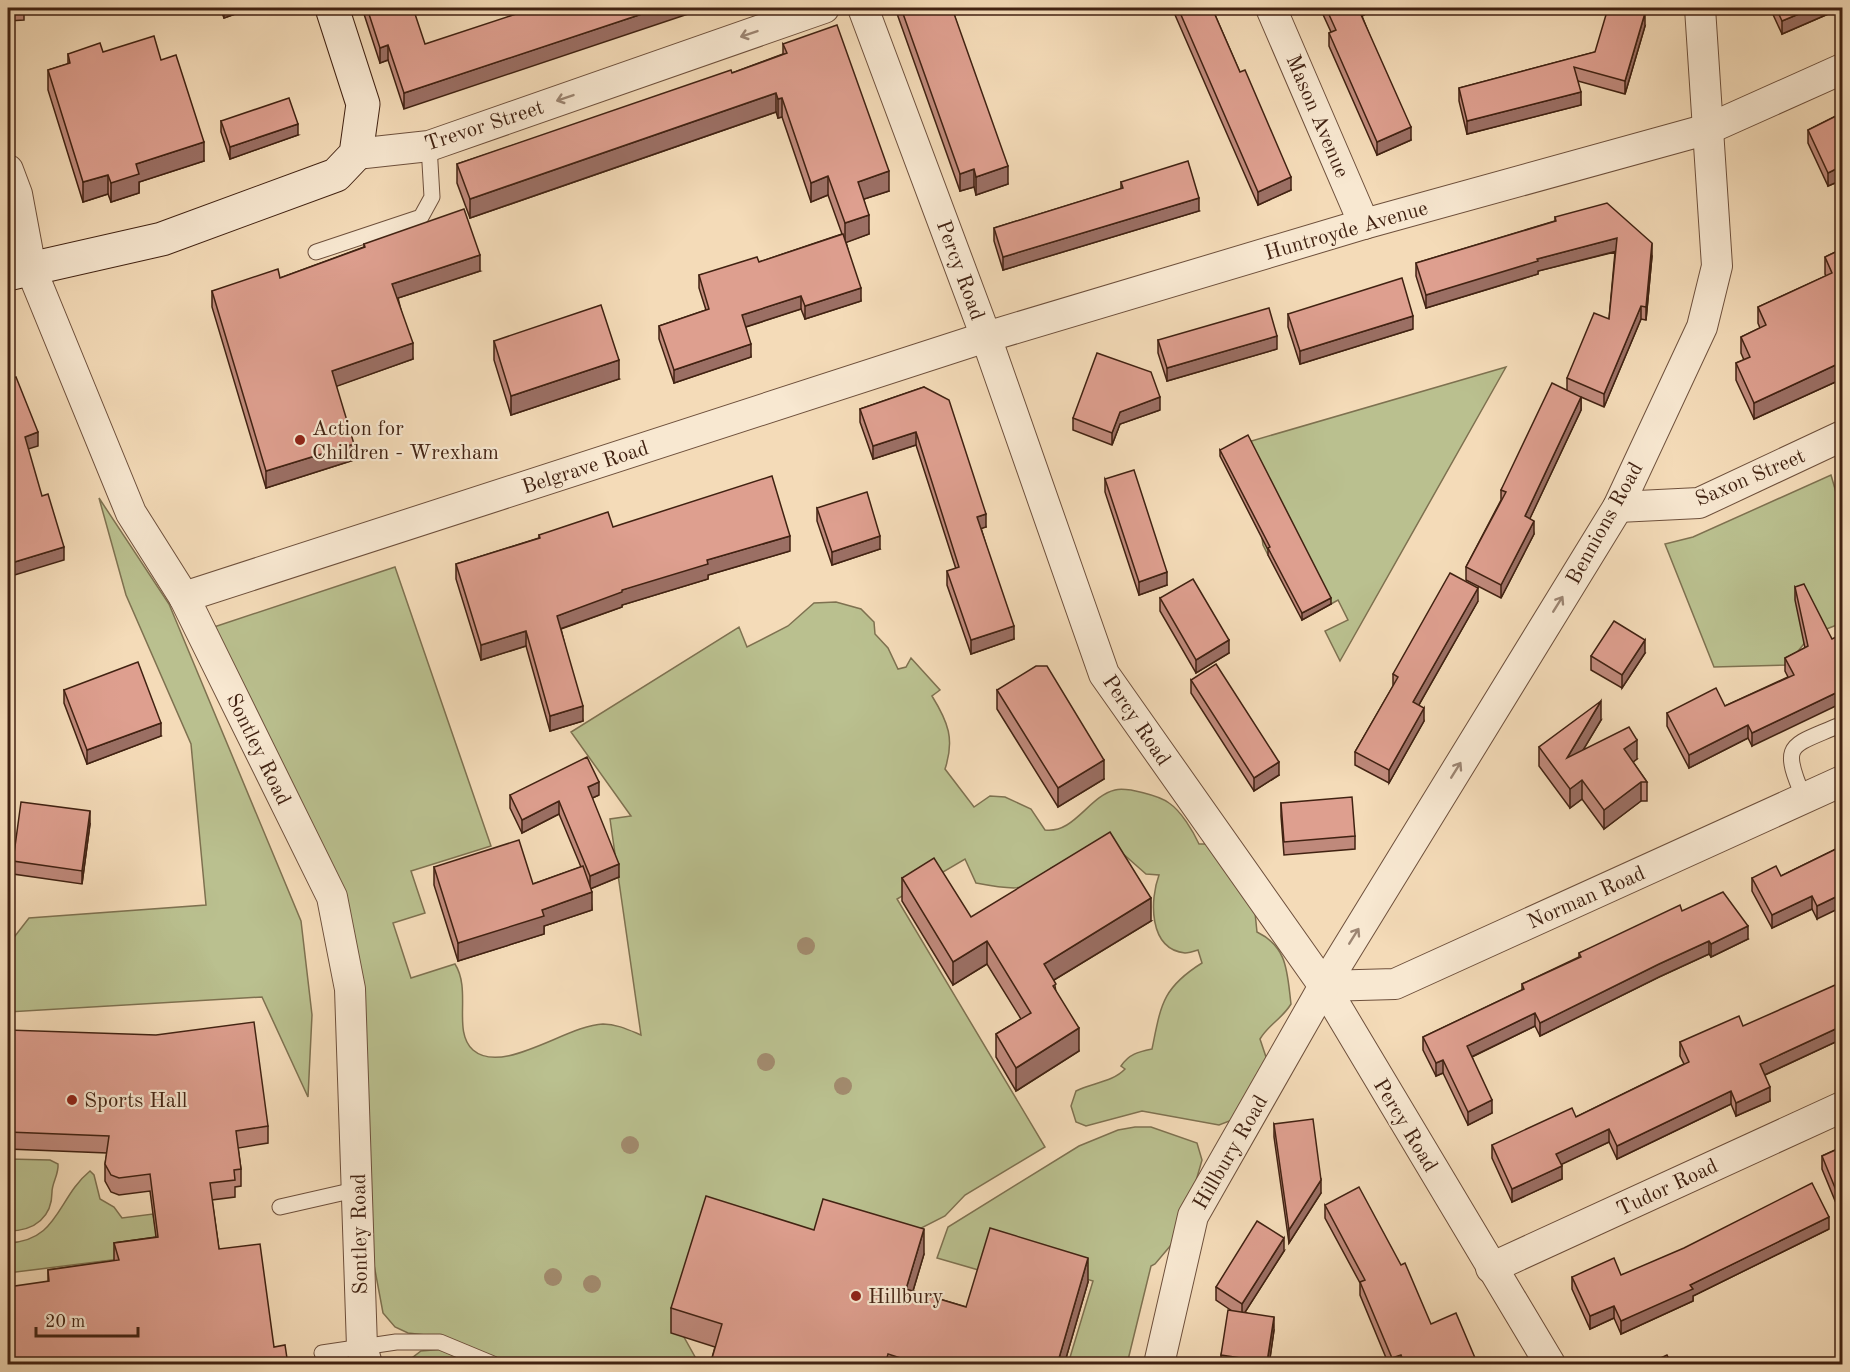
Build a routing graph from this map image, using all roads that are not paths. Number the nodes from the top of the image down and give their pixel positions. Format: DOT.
graph roads {
  1 [pos="332,8"];
  2 [pos="824,8"];
  3 [pos="863,8"];
  4 [pos="1271,8"];
  5 [pos="1700,8"];
  6 [pos="1842,69"];
  7 [pos="1708,129"];
  8 [pos="429,146"];
  9 [pos="356,154"];
  10 [pos="8,170"];
  11 [pos="1364,224"];
  12 [pos="316,252"];
  13 [pos="19,271"];
  14 [pos="986,337"];
  15 [pos="1842,436"];
  16 [pos="1618,507"];
  17 [pos="184,597"];
  18 [pos="1842,724"];
  19 [pos="1842,781"];
  20 [pos="1804,798"];
  21 [pos="1324,986"];
  22 [pos="1842,1107"];
  23 [pos="358,1189"];
  24 [pos="280,1207"];
  25 [pos="1491,1268"];
  26 [pos="322,1353"];
  27 [pos="364,1356"];
  28 [pos="493,1365"];
  29 [pos="1159,1365"];
  30 [pos="1550,1365"];
  1 -- 9 [label="main road"];
  2 -- 8 [label="street, Trevor Street, one-way"];
  3 -- 14 [label="street, Percy Road"];
  4 -- 11 [label="street, Mason Avenue"];
  5 -- 7 [label="street, Bennions Road"];
  6 -- 7 [label="street, Huntroyde Avenue"];
  7 -- 11 [label="street, Huntroyde Avenue"];
  7 -- 16 [label="street, Bennions Road"];
  8 -- 9 [label="street, Trevor Street"];
  8 -- 12 [label="lane"];
  9 -- 13 [label="main road"];
  10 -- 13 [label="street, Sontley Road"];
  11 -- 14 [label="street, Huntroyde Avenue"];
  13 -- 17 [label="street, Sontley Road"];
  14 -- 17 [label="street, Belgrave Road"];
  14 -- 21 [label="street, Percy Road"];
  15 -- 16 [label="street, Saxon Street"];
  21 -- 16 [label="street, Bennions Road, one-way"];
  17 -- 23 [label="street, Sontley Road"];
  18 -- 20 [label="lane"];
  19 -- 20 [label="street, Norman Road"];
  20 -- 21 [label="street, Norman Road"];
  21 -- 25 [label="street, Percy Road"];
  21 -- 29 [label="street, Hillbury Road"];
  22 -- 25 [label="street, Tudor Road"];
  23 -- 24 [label="lane"];
  23 -- 27 [label="street, Sontley Road"];
  25 -- 30 [label="street, Percy Road"];
  26 -- 27 [label="lane"];
  27 -- 28 [label="lane"];
}
